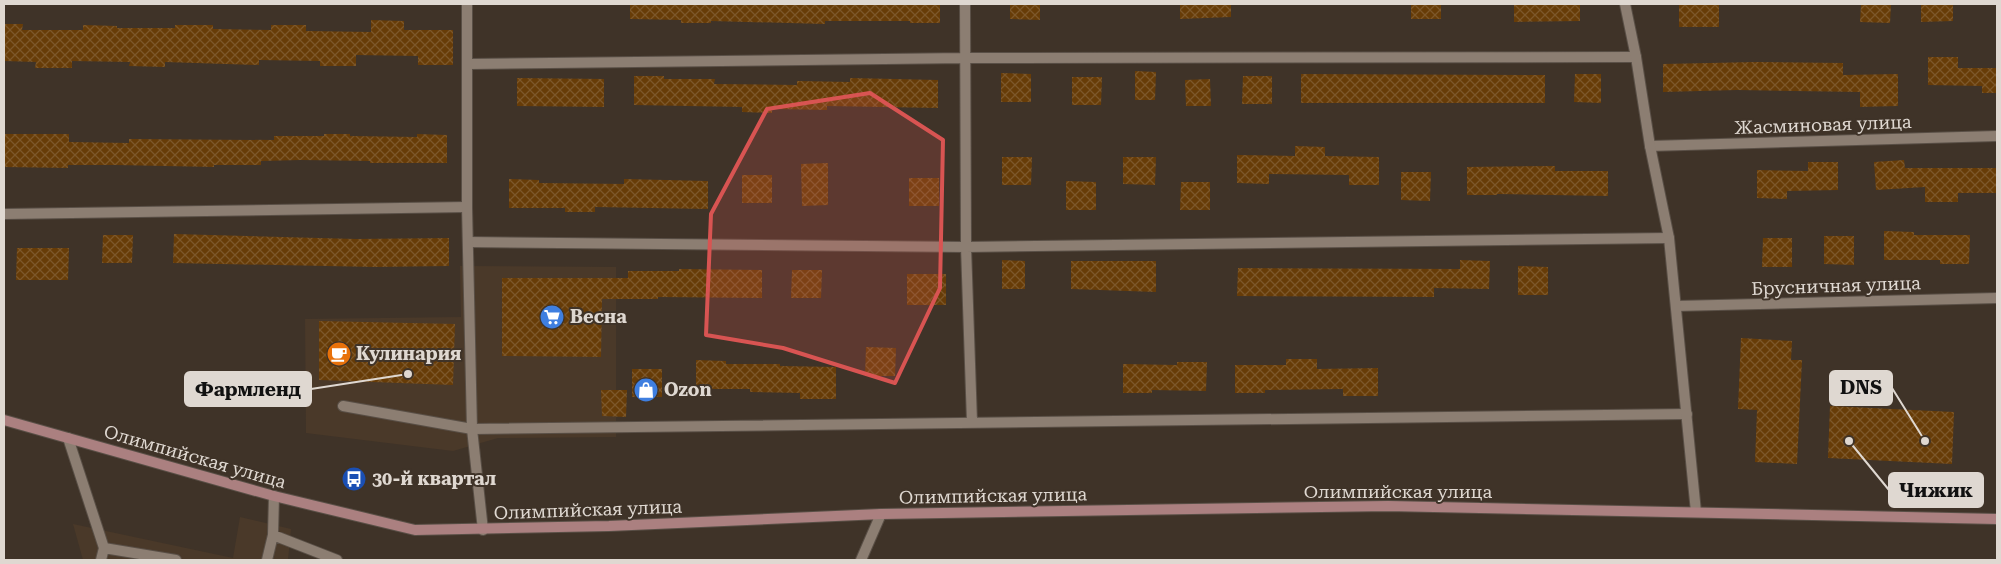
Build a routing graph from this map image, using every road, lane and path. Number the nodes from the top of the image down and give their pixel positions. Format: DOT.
graph roads {
  1 [pos="467,4"];
  2 [pos="965,4"];
  3 [pos="1625,4"];
  4 [pos="1636,57"];
  5 [pos="965,58"];
  6 [pos="468,64"];
  7 [pos="1997,136"];
  8 [pos="1650,146"];
  9 [pos="467,207"];
  10 [pos="4,214"];
  11 [pos="1668,238"];
  12 [pos="468,242"];
  13 [pos="966,247"];
  14 [pos="1997,298"];
  15 [pos="1676,306"];
  16 [pos="342,406"];
  17 [pos="1687,414"];
  18 [pos="4,420"];
  19 [pos="972,422"];
  20 [pos="472,429"];
  21 [pos="68,438"];
  22 [pos="274,496"];
  23 [pos="1696,512"];
  24 [pos="881,514"];
  25 [pos="1997,519"];
  26 [pos="483,530"];
  27 [pos="273,536"];
  28 [pos="104,548"];
  29 [pos="101,560"];
  30 [pos="176,560"];
  31 [pos="267,560"];
  32 [pos="337,560"];
  33 [pos="861,560"];
  1 -- 6 [label="street"];
  2 -- 5 [label="street"];
  3 -- 4 [label="street"];
  4 -- 5 [label="street"];
  4 -- 8 [label="street"];
  5 -- 6 [label="street"];
  5 -- 13 [label="street"];
  6 -- 9 [label="street"];
  7 -- 8 [label="street, Жасминовая улица"];
  8 -- 11 [label="street"];
  9 -- 10 [label="street"];
  9 -- 12 [label="street"];
  11 -- 13 [label="street"];
  11 -- 15 [label="street"];
  12 -- 13 [label="street"];
  12 -- 20 [label="street"];
  13 -- 19 [label="street"];
  14 -- 15 [label="street, Брусничная улица"];
  15 -- 17 [label="street"];
  16 -- 20 [label="street"];
  17 -- 19 [label="street"];
  17 -- 23 [label="street"];
  18 -- 21 [label="street, Олимпийская улица"];
  19 -- 20 [label="street"];
  20 -- 26 [label="street"];
  21 -- 22 [label="street, Олимпийская улица"];
  21 -- 28 [label="street"];
  22 -- 26 [label="street, Олимпийская улица"];
  22 -- 27 [label="street"];
  23 -- 24 [label="street, Олимпийская улица"];
  23 -- 25 [label="street, Олимпийская улица"];
  24 -- 26 [label="street, Олимпийская улица"];
  24 -- 33 [label="street"];
  27 -- 31 [label="street"];
  27 -- 32 [label="street"];
  28 -- 29 [label="street"];
  28 -- 30 [label="street"];
}
